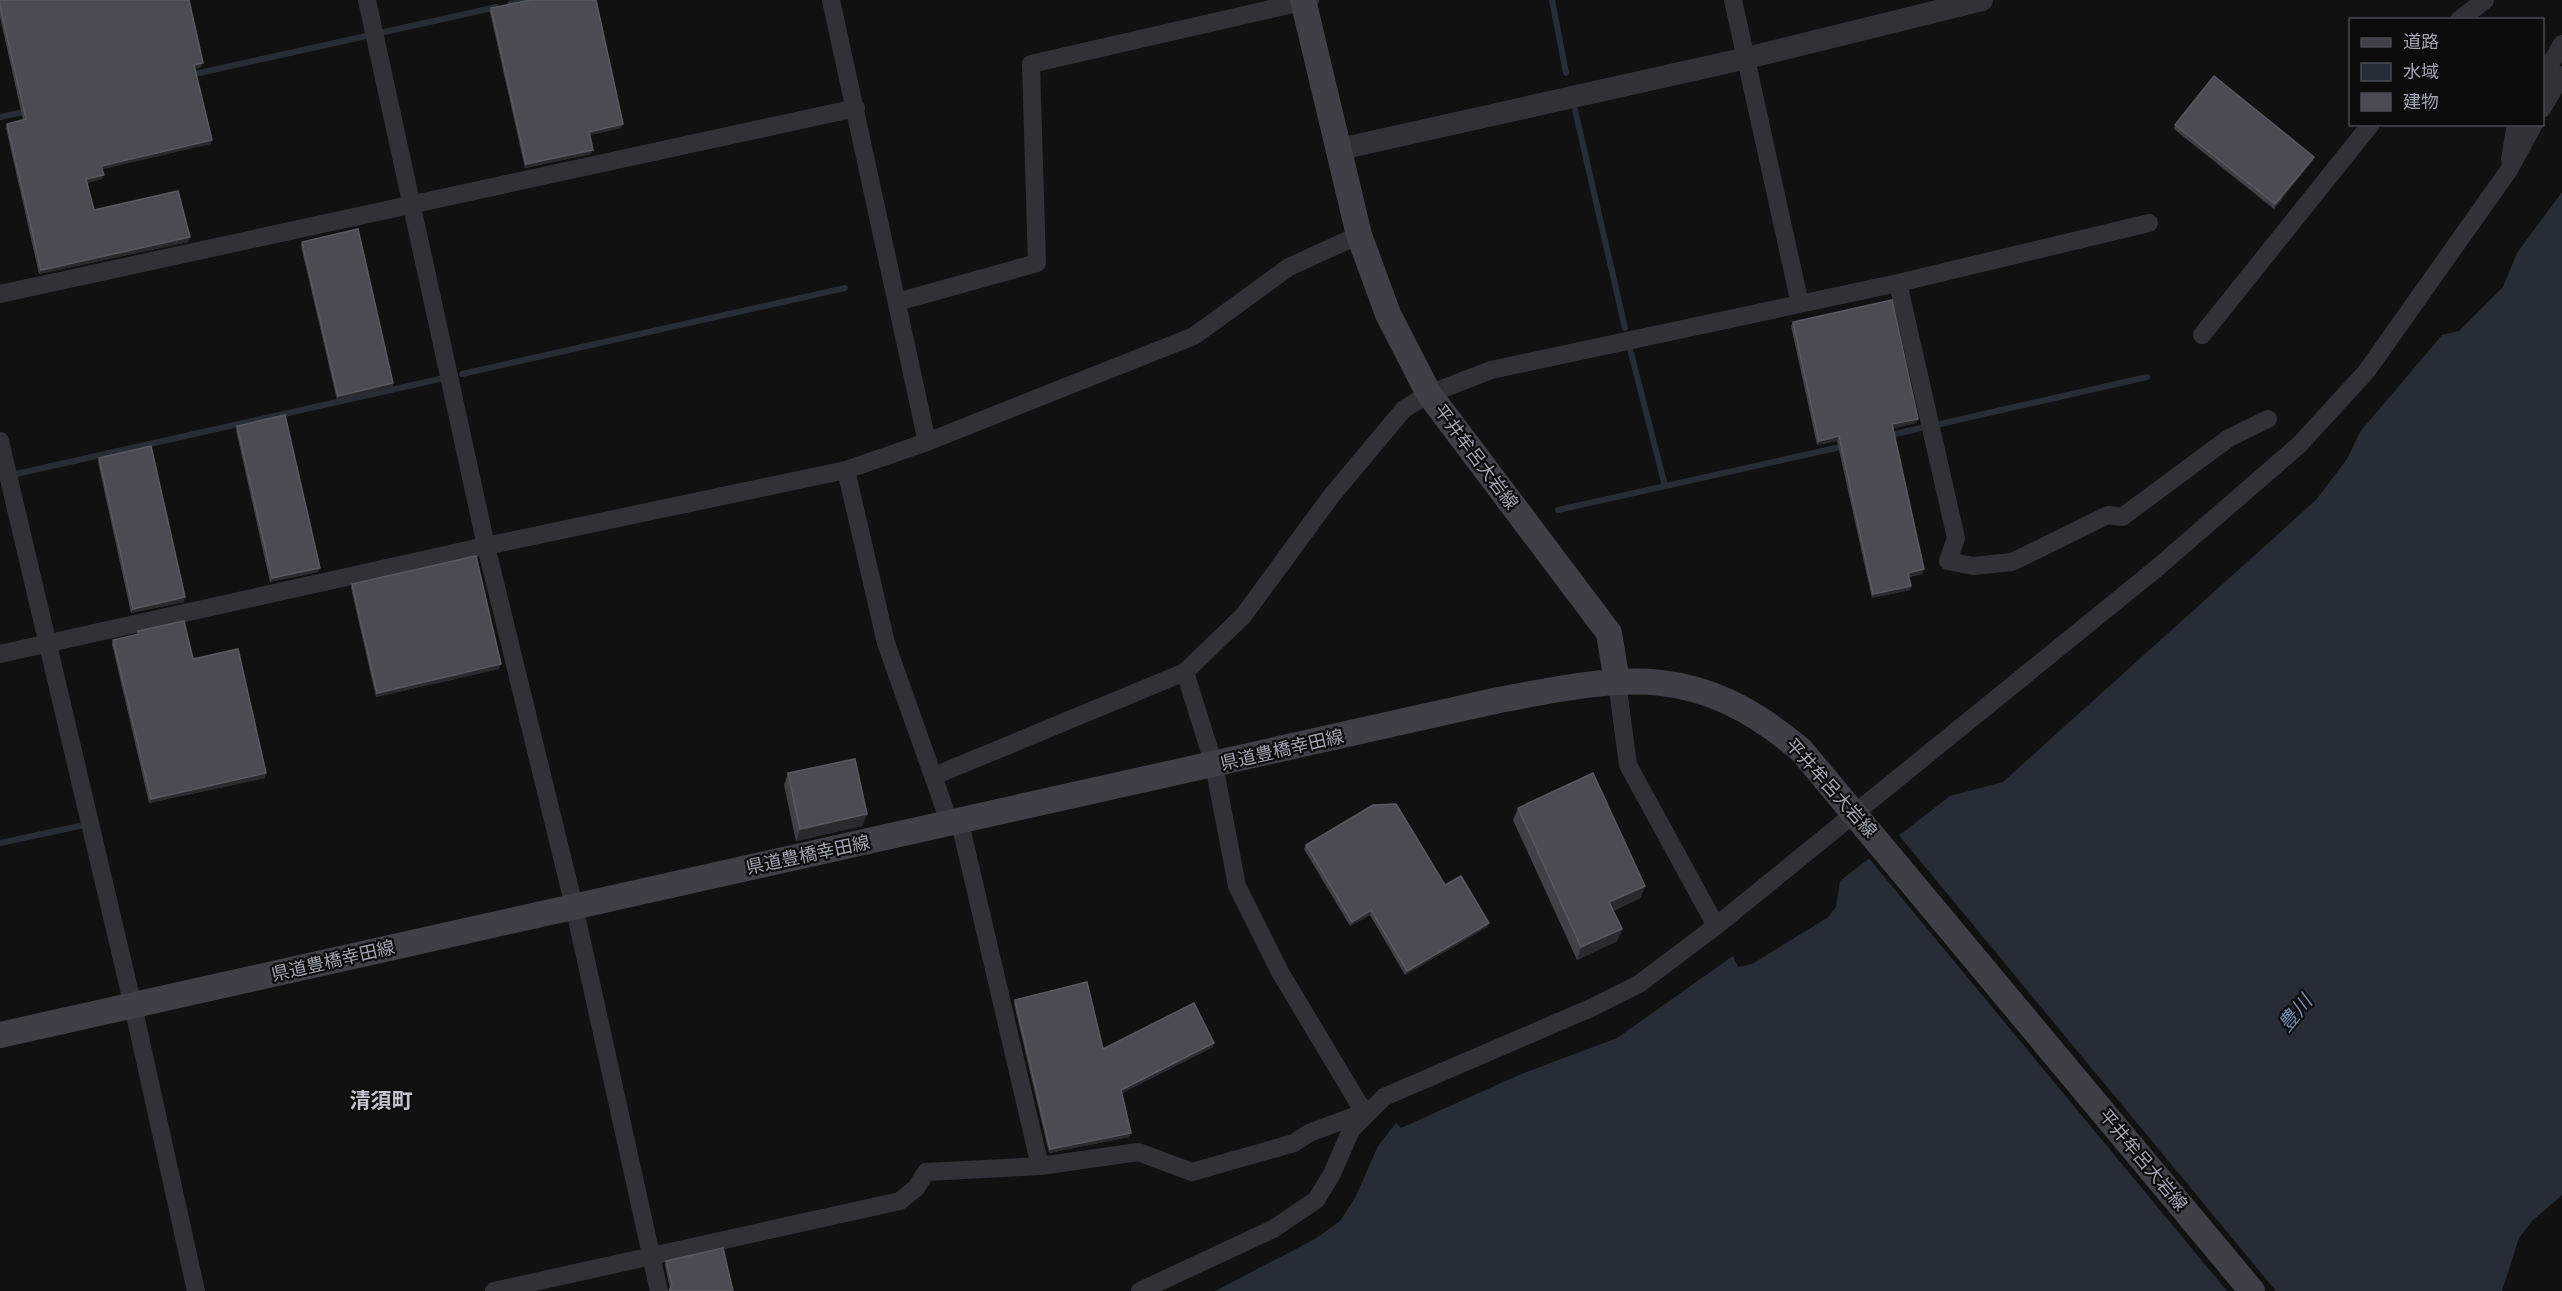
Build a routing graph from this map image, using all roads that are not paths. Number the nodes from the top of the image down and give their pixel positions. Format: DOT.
graph roads {
  1 [pos="367,0"];
  2 [pos="831,0"];
  3 [pos="1305,0"];
  4 [pos="1733,0"];
  5 [pos="1982,0"];
  6 [pos="2485,0"];
  7 [pos="2462,18"];
  8 [pos="2562,44"];
  9 [pos="1747,58"];
  10 [pos="2544,75"];
  11 [pos="2562,75"];
  12 [pos="2544,106"];
  13 [pos="856,108"];
  14 [pos="2369,126"];
  15 [pos="2517,126"];
  16 [pos="2533,126"];
  17 [pos="1340,149"];
  18 [pos="2509,170"];
  19 [pos="411,205"];
  20 [pos="2149,223"];
  21 [pos="1359,235"];
  22 [pos="1898,283"];
  23 [pos="0,294"];
  24 [pos="897,302"];
  25 [pos="1800,304"];
  26 [pos="2202,335"];
  27 [pos="1428,394"];
  28 [pos="2268,419"];
  29 [pos="0,441"];
  30 [pos="927,442"];
  31 [pos="846,470"];
  32 [pos="486,546"];
  33 [pos="46,643"];
  34 [pos="0,654"];
  35 [pos="1185,672"];
  36 [pos="1617,682"];
  37 [pos="1214,765"];
  38 [pos="934,776"];
  39 [pos="1857,815"];
  40 [pos="955,823"];
  41 [pos="574,906"];
  42 [pos="1716,927"];
  43 [pos="133,1006"];
  44 [pos="0,1035"];
  45 [pos="1368,1111"];
  46 [pos="1040,1166"];
  47 [pos="651,1255"];
  48 [pos="196,1291"];
  49 [pos="494,1291"];
  50 [pos="659,1291"];
  51 [pos="1140,1291"];
  52 [pos="2252,1291"];
  1 -- 19 [label="street"];
  2 -- 13 [label="street"];
  3 -- 17 [label="main road, 平井牟呂大岩線"];
  3 -- 24 [label="street"];
  4 -- 9 [label="street"];
  5 -- 9 [label="street"];
  6 -- 7 [label="street"];
  8 -- 10 [label="street"];
  9 -- 17 [label="street"];
  9 -- 25 [label="street"];
  11 -- 12 [label="street"];
  13 -- 19 [label="street"];
  13 -- 24 [label="street"];
  14 -- 26 [label="street"];
  15 -- 18 [label="street"];
  16 -- 18 [label="street"];
  17 -- 21 [label="main road, 平井牟呂大岩線"];
  18 -- 39 [label="street"];
  19 -- 23 [label="street"];
  19 -- 32 [label="street"];
  20 -- 22 [label="street"];
  21 -- 27 [label="main road, 平井牟呂大岩線"];
  21 -- 30 [label="street"];
  22 -- 25 [label="street"];
  22 -- 28 [label="street"];
  24 -- 30 [label="street"];
  25 -- 27 [label="street"];
  27 -- 35 [label="street"];
  27 -- 36 [label="main road, 平井牟呂大岩線"];
  29 -- 33 [label="street"];
  30 -- 31 [label="street"];
  31 -- 32 [label="street"];
  31 -- 38 [label="street"];
  32 -- 33 [label="street"];
  32 -- 41 [label="street"];
  33 -- 34 [label="street"];
  33 -- 43 [label="street"];
  35 -- 37 [label="street"];
  35 -- 38 [label="street"];
  36 -- 37 [label="main road, 県道豊橋幸田線"];
  36 -- 39 [label="main road, 平井牟呂大岩線"];
  36 -- 42 [label="street"];
  37 -- 40 [label="main road, 県道豊橋幸田線"];
  37 -- 45 [label="street"];
  38 -- 40 [label="street"];
  39 -- 42 [label="street"];
  39 -- 52 [label="main road, 平井牟呂大岩線"];
  40 -- 41 [label="main road, 県道豊橋幸田線"];
  40 -- 46 [label="street"];
  41 -- 43 [label="main road, 県道豊橋幸田線"];
  41 -- 47 [label="street"];
  42 -- 45 [label="street"];
  43 -- 44 [label="main road, 県道豊橋幸田線"];
  43 -- 48 [label="street"];
  45 -- 46 [label="street"];
  45 -- 51 [label="street"];
  46 -- 47 [label="street"];
  47 -- 49 [label="street"];
  47 -- 50 [label="street"];
}
